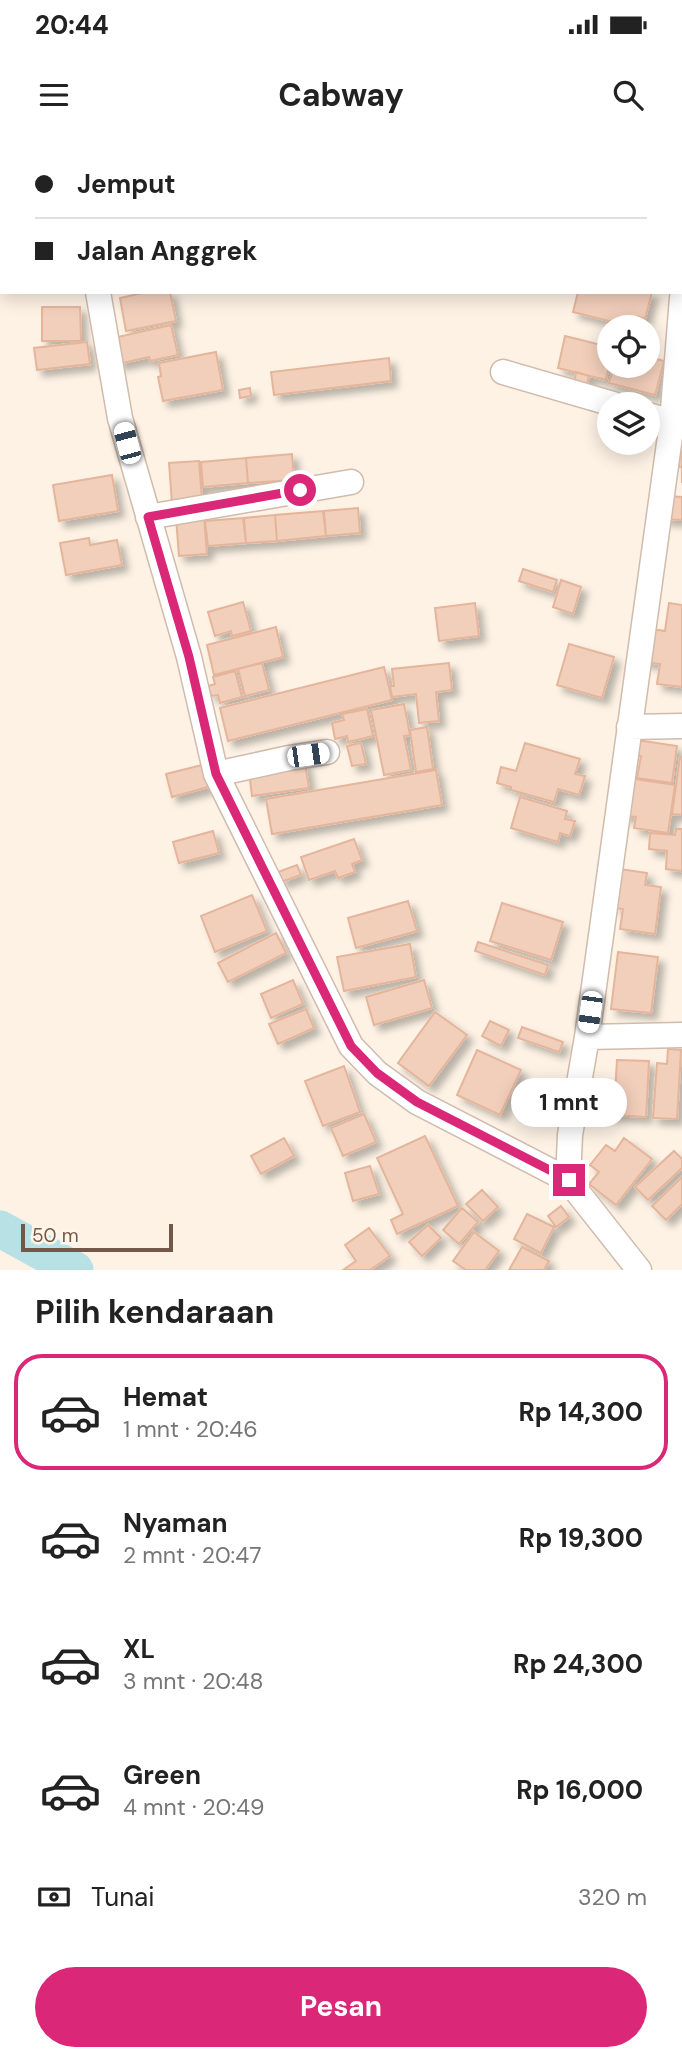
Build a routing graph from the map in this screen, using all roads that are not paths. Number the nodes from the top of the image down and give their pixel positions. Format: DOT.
graph roads {
  1 [pos="98,294"];
  2 [pos="682,298"];
  3 [pos="503,372"];
  4 [pos="597,400"];
  5 [pos="676,412"];
  6 [pos="351,482"];
  7 [pos="148,517"];
  8 [pos="682,726"];
  9 [pos="629,727"];
  10 [pos="327,752"];
  11 [pos="216,774"];
  12 [pos="682,1035"];
  13 [pos="587,1037"];
  14 [pos="569,1180"];
  15 [pos="639,1270"];
  1 -- 7 [label="street"];
  2 -- 5 [label="street"];
  3 -- 4 [label="street"];
  5 -- 9 [label="street"];
  6 -- 7 [label="street"];
  7 -- 11 [label="street"];
  8 -- 9 [label="street"];
  9 -- 13 [label="street"];
  10 -- 11 [label="street"];
  11 -- 14 [label="street"];
  12 -- 13 [label="street"];
  13 -- 14 [label="street"];
  14 -- 15 [label="street"];
}
